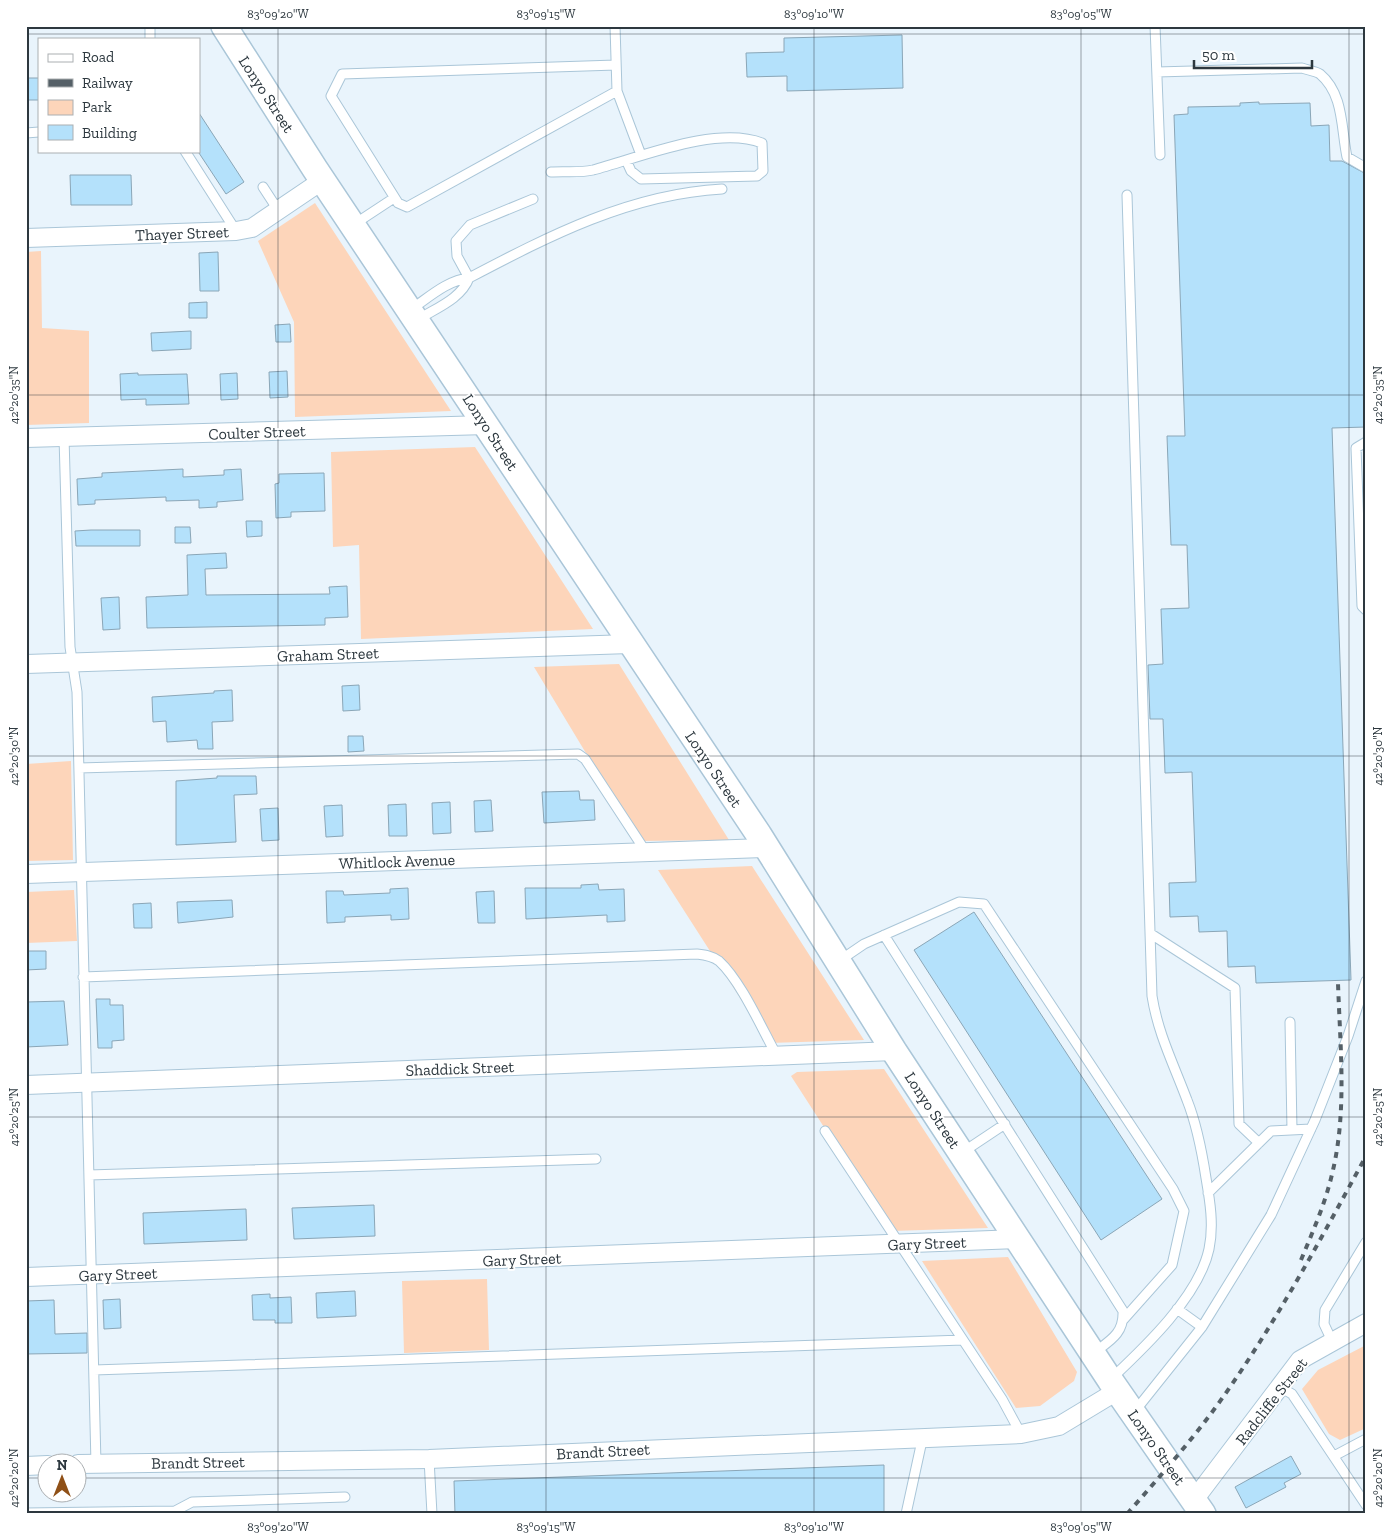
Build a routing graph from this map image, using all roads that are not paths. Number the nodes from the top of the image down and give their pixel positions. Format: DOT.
graph roads {
  1 [pos="224,26"];
  2 [pos="615,26"];
  3 [pos="1155,26"];
  4 [pos="616,65"];
  5 [pos="1157,72"];
  6 [pos="617,91"];
  7 [pos="186,152"];
  8 [pos="641,155"];
  9 [pos="1160,155"];
  10 [pos="626,160"];
  11 [pos="1366,168"];
  12 [pos="551,172"];
  13 [pos="323,180"];
  14 [pos="263,187"];
  15 [pos="722,190"];
  16 [pos="1127,195"];
  17 [pos="394,198"];
  18 [pos="533,199"];
  19 [pos="278,210"];
  20 [pos="352,224"];
  21 [pos="236,231"];
  22 [pos="26,238"];
  23 [pos="469,278"];
  24 [pos="413,315"];
  25 [pos="487,425"];
  26 [pos="64,437"];
  27 [pos="26,438"];
  28 [pos="1366,442"];
  29 [pos="1366,610"];
  30 [pos="630,644"];
  31 [pos="73,662"];
  32 [pos="26,664"];
  33 [pos="79,768"];
  34 [pos="767,848"];
  35 [pos="646,852"];
  36 [pos="81,872"];
  37 [pos="26,874"];
  38 [pos="1151,934"];
  39 [pos="884,935"];
  40 [pos="839,961"];
  41 [pos="84,977"];
  42 [pos="1366,981"];
  43 [pos="1290,1022"];
  44 [pos="894,1051"];
  45 [pos="776,1056"];
  46 [pos="86,1083"];
  47 [pos="26,1085"];
  48 [pos="1004,1124"];
  49 [pos="1311,1129"];
  50 [pos="1292,1130"];
  51 [pos="826,1131"];
  52 [pos="1259,1143"];
  53 [pos="961,1153"];
  54 [pos="596,1159"];
  55 [pos="89,1175"];
  56 [pos="1208,1193"];
  57 [pos="1018,1239"];
  58 [pos="1366,1242"];
  59 [pos="900,1244"];
  60 [pos="92,1275"];
  61 [pos="26,1278"];
  62 [pos="1177,1309"];
  63 [pos="1123,1320"];
  64 [pos="1366,1322"];
  65 [pos="1202,1327"];
  66 [pos="963,1340"];
  67 [pos="1332,1341"];
  68 [pos="1092,1353"];
  69 [pos="94,1370"];
  70 [pos="1114,1386"];
  71 [pos="1280,1387"];
  72 [pos="1133,1413"];
  73 [pos="1021,1434"];
  74 [pos="923,1436"];
  75 [pos="1366,1440"];
  76 [pos="1334,1456"];
  77 [pos="429,1459"];
  78 [pos="88,1464"];
  79 [pos="96,1464"];
  80 [pos="345,1496"];
  81 [pos="1366,1505"];
  82 [pos="1198,1507"];
  83 [pos="26,1513"];
  84 [pos="432,1514"];
  85 [pos="906,1514"];
  1 -- 13 [label="street, Lonyo Street"];
  2 -- 4 [label="lane"];
  3 -- 5 [label="lane"];
  4 -- 6 [label="lane"];
  4 -- 17 [label="lane"];
  5 -- 9 [label="lane"];
  5 -- 11 [label="lane"];
  6 -- 8 [label="lane"];
  6 -- 17 [label="lane"];
  7 -- 21 [label="lane"];
  8 -- 10 [label="lane"];
  8 -- 10 [label="lane"];
  10 -- 12 [label="lane"];
  13 -- 19 [label="street, Thayer Street"];
  13 -- 20 [label="street, Lonyo Street"];
  14 -- 19 [label="lane"];
  15 -- 23 [label="lane"];
  16 -- 38 [label="lane"];
  17 -- 20 [label="lane"];
  18 -- 23 [label="lane"];
  19 -- 21 [label="street, Thayer Street"];
  20 -- 24 [label="street, Lonyo Street"];
  21 -- 22 [label="street, Thayer Street"];
  23 -- 24 [label="lane"];
  23 -- 24 [label="lane"];
  24 -- 25 [label="street, Lonyo Street"];
  25 -- 26 [label="street, Coulter Street"];
  25 -- 30 [label="street, Lonyo Street"];
  26 -- 27 [label="street, Coulter Street"];
  26 -- 31 [label="lane"];
  28 -- 29 [label="lane"];
  30 -- 31 [label="street, Graham Street"];
  30 -- 34 [label="street, Lonyo Street"];
  31 -- 32 [label="street, Graham Street"];
  31 -- 33 [label="lane"];
  33 -- 35 [label="lane"];
  33 -- 36 [label="lane"];
  34 -- 35 [label="street, Whitlock Avenue"];
  34 -- 40 [label="street, Lonyo Street"];
  35 -- 36 [label="street, Whitlock Avenue"];
  36 -- 37 [label="street, Whitlock Avenue"];
  36 -- 41 [label="lane"];
  38 -- 52 [label="lane"];
  38 -- 56 [label="lane"];
  39 -- 40 [label="lane"];
  39 -- 48 [label="lane"];
  39 -- 63 [label="lane"];
  40 -- 44 [label="street, Lonyo Street"];
  41 -- 45 [label="lane"];
  41 -- 46 [label="lane"];
  42 -- 49 [label="lane"];
  43 -- 50 [label="lane"];
  44 -- 45 [label="street, Shaddick Street"];
  44 -- 53 [label="street, Lonyo Street"];
  45 -- 46 [label="street, Shaddick Street"];
  46 -- 47 [label="street, Shaddick Street"];
  46 -- 55 [label="lane"];
  48 -- 53 [label="lane"];
  48 -- 63 [label="lane"];
  49 -- 50 [label="lane"];
  49 -- 65 [label="lane"];
  50 -- 52 [label="lane"];
  51 -- 59 [label="lane"];
  52 -- 56 [label="lane"];
  53 -- 57 [label="street, Lonyo Street"];
  54 -- 55 [label="lane"];
  55 -- 60 [label="lane"];
  56 -- 62 [label="lane"];
  57 -- 59 [label="street, Gary Street"];
  57 -- 68 [label="street, Lonyo Street"];
  58 -- 67 [label="lane"];
  59 -- 60 [label="street, Gary Street"];
  59 -- 66 [label="lane"];
  60 -- 61 [label="street, Gary Street"];
  60 -- 69 [label="lane"];
  62 -- 65 [label="lane"];
  62 -- 70 [label="lane"];
  63 -- 68 [label="lane"];
  64 -- 67 [label="street, Radcliffe Street"];
  65 -- 72 [label="lane"];
  66 -- 69 [label="lane"];
  66 -- 73 [label="lane"];
  67 -- 71 [label="street, Radcliffe Street"];
  68 -- 70 [label="street, Lonyo Street"];
  69 -- 79 [label="lane"];
  70 -- 72 [label="street, Lonyo Street"];
  70 -- 73 [label="street, Brandt Street"];
  71 -- 76 [label="lane"];
  71 -- 82 [label="street, Radcliffe Street"];
  72 -- 82 [label="street, Lonyo Street"];
  73 -- 74 [label="street, Brandt Street"];
  74 -- 77 [label="street, Brandt Street"];
  74 -- 85 [label="lane"];
  75 -- 76 [label="lane"];
  76 -- 81 [label="lane"];
  77 -- 79 [label="street, Brandt Street"];
  77 -- 84 [label="lane"];
  78 -- 79 [label="street, Brandt Street"];
  80 -- 83 [label="lane"];
}
